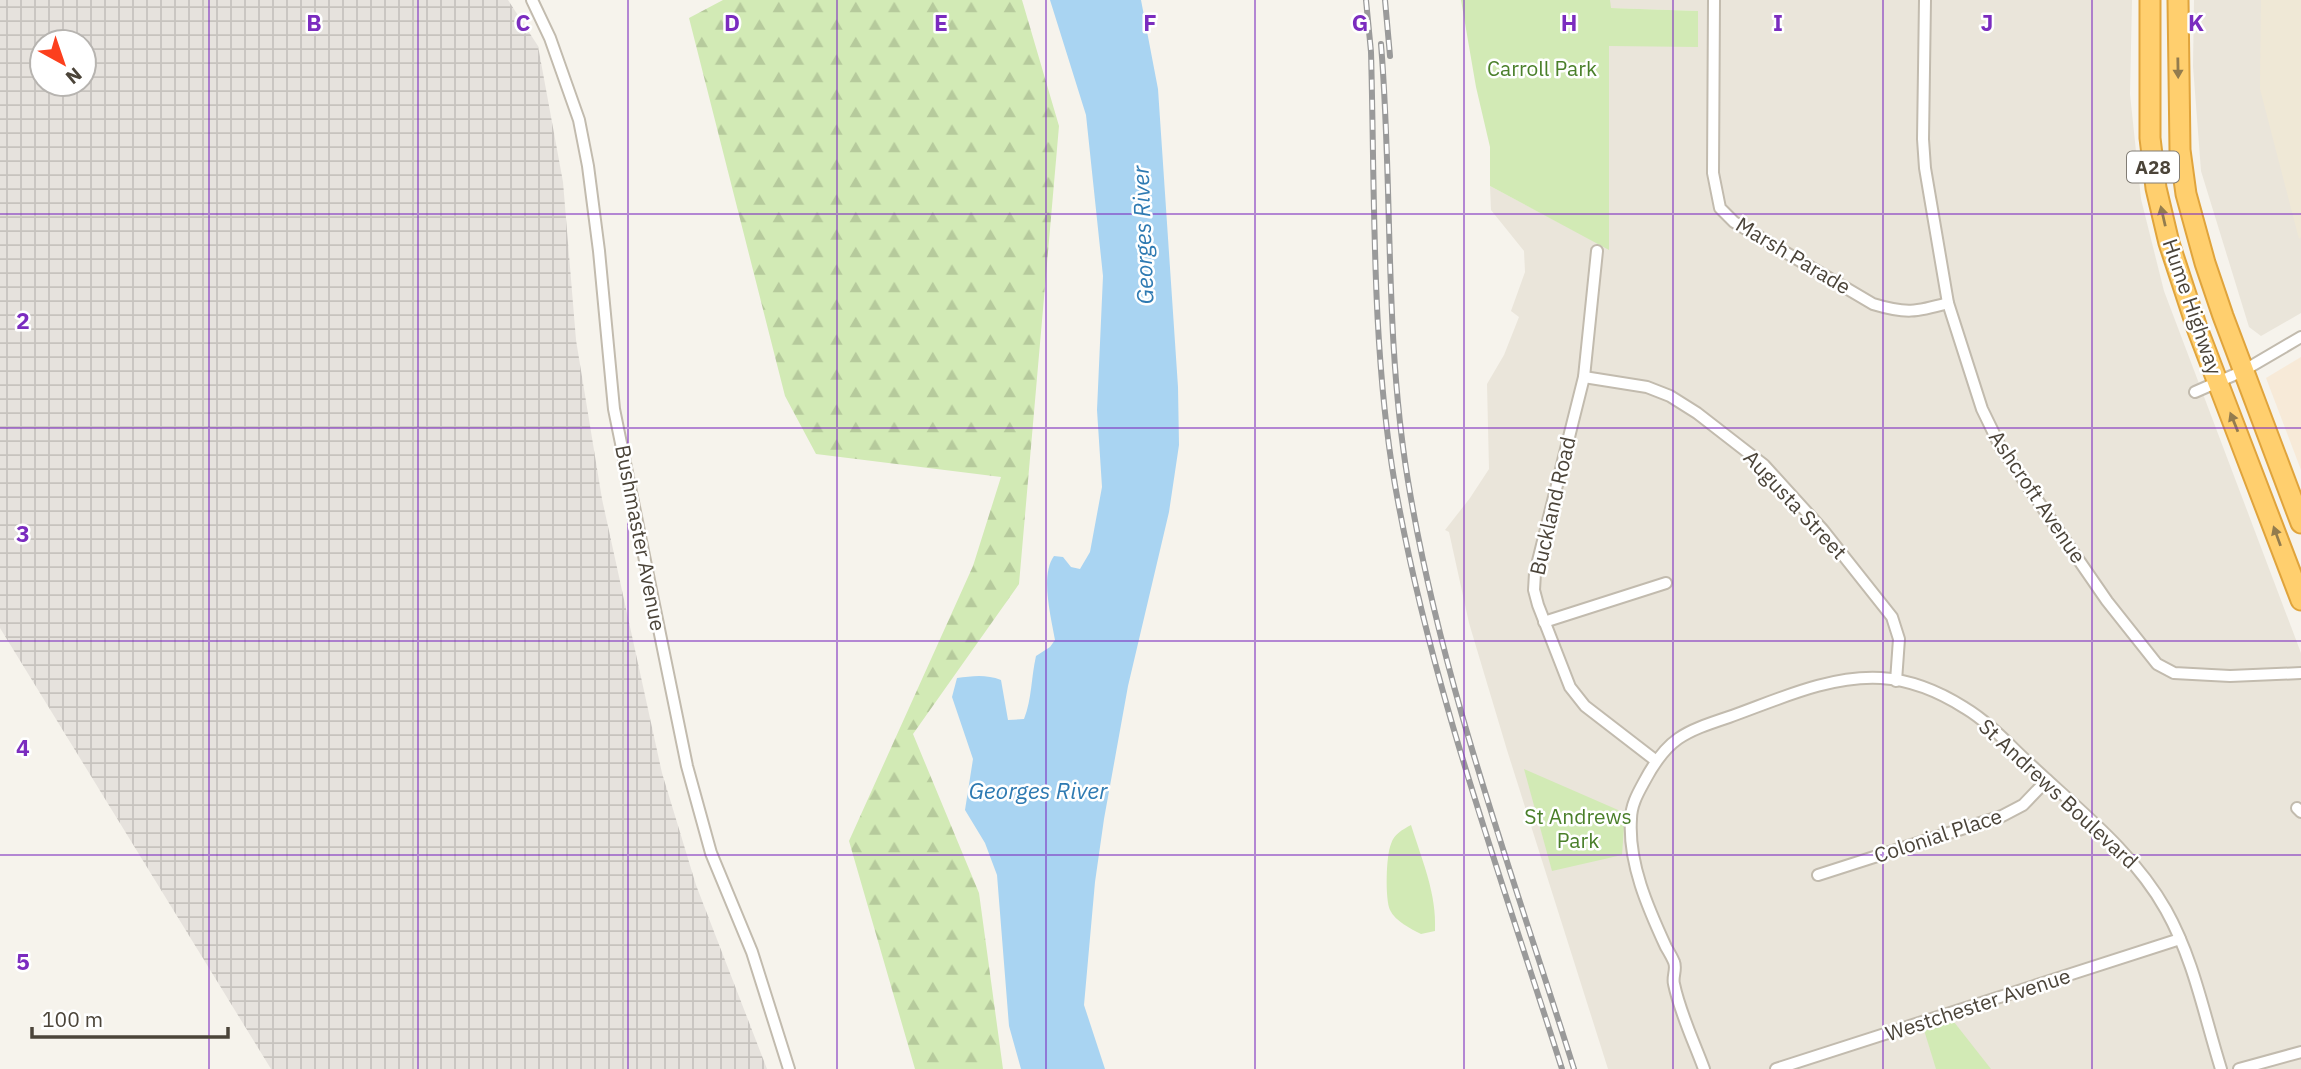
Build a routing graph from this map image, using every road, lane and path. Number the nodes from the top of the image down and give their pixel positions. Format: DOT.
graph roads {
  1 [pos="531,0"];
  2 [pos="1714,0"];
  3 [pos="1925,0"];
  4 [pos="2150,0"];
  5 [pos="2178,0"];
  6 [pos="1597,251"];
  7 [pos="1948,303"];
  8 [pos="2301,337"];
  9 [pos="2244,371"];
  10 [pos="1584,377"];
  11 [pos="2218,383"];
  12 [pos="2195,392"];
  13 [pos="2301,523"];
  14 [pos="1666,583"];
  15 [pos="2301,600"];
  16 [pos="1544,622"];
  17 [pos="2301,673"];
  18 [pos="1896,681"];
  19 [pos="1655,760"];
  20 [pos="2047,780"];
  21 [pos="1818,875"];
  22 [pos="2180,939"];
  23 [pos="2301,1052"];
  24 [pos="789,1069"];
  25 [pos="1704,1069"];
  26 [pos="1776,1069"];
  27 [pos="2221,1069"];
  28 [pos="2239,1069"];
  1 -- 24 [label="street, Bushmaster Avenue"];
  2 -- 7 [label="street, Marsh Parade"];
  3 -- 7 [label="street, Ashcroft Avenue"];
  11 -- 4 [label="highway, Hume Highway / A28, one-way"];
  5 -- 9 [label="highway, Hume Highway / A28, one-way"];
  6 -- 10 [label="street, Buckland Road"];
  7 -- 17 [label="street, Ashcroft Avenue"];
  8 -- 9 [label="street"];
  9 -- 11 [label="street"];
  9 -- 13 [label="highway, Hume Highway / A28"];
  10 -- 16 [label="street, Buckland Road"];
  10 -- 18 [label="street, Augusta Street"];
  11 -- 12 [label="street"];
  15 -- 11 [label="highway, Hume Highway / A28, one-way"];
  14 -- 16 [label="street"];
  16 -- 19 [label="street, Buckland Road"];
  18 -- 19 [label="street, St Andrews Boulevard"];
  18 -- 20 [label="street, St Andrews Boulevard"];
  19 -- 25 [label="street, St Andrews Boulevard"];
  20 -- 21 [label="street, Colonial Place"];
  20 -- 22 [label="street, St Andrews Boulevard"];
  22 -- 26 [label="street, Westchester Avenue"];
  22 -- 27 [label="street, St Andrews Boulevard"];
  23 -- 28 [label="street"];
}
